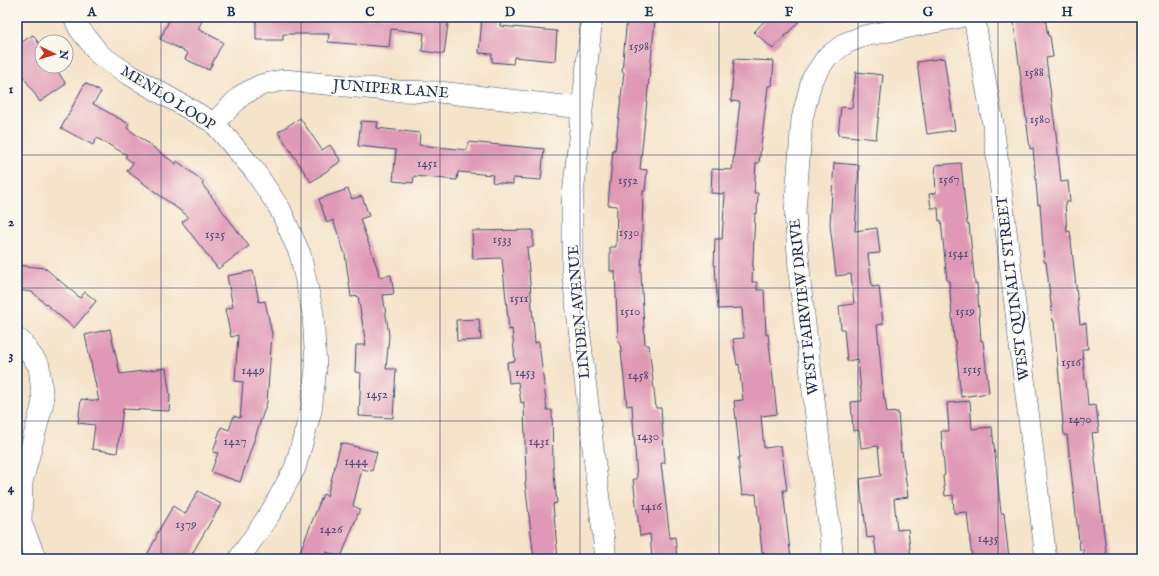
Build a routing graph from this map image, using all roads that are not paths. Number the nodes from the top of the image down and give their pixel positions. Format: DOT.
graph roads {
  1 [pos="74,17"];
  2 [pos="592,17"];
  3 [pos="960,17"];
  4 [pos="974,17"];
  5 [pos="582,108"];
  6 [pos="214,123"];
  7 [pos="17,339"];
  8 [pos="36,559"];
  9 [pos="239,559"];
  10 [pos="606,559"];
  11 [pos="833,559"];
  12 [pos="1046,559"];
  1 -- 6 [label="street, MENLO LOOP"];
  2 -- 5 [label="street, LINDEN AVENUE"];
  3 -- 11 [label="street, WEST FAIRVIEW DRIVE"];
  4 -- 12 [label="street, WEST QUINALT STREET"];
  5 -- 6 [label="street, JUNIPER LANE"];
  5 -- 10 [label="street, LINDEN AVENUE"];
  6 -- 9 [label="street, MENLO LOOP"];
  7 -- 8 [label="street"];
}
